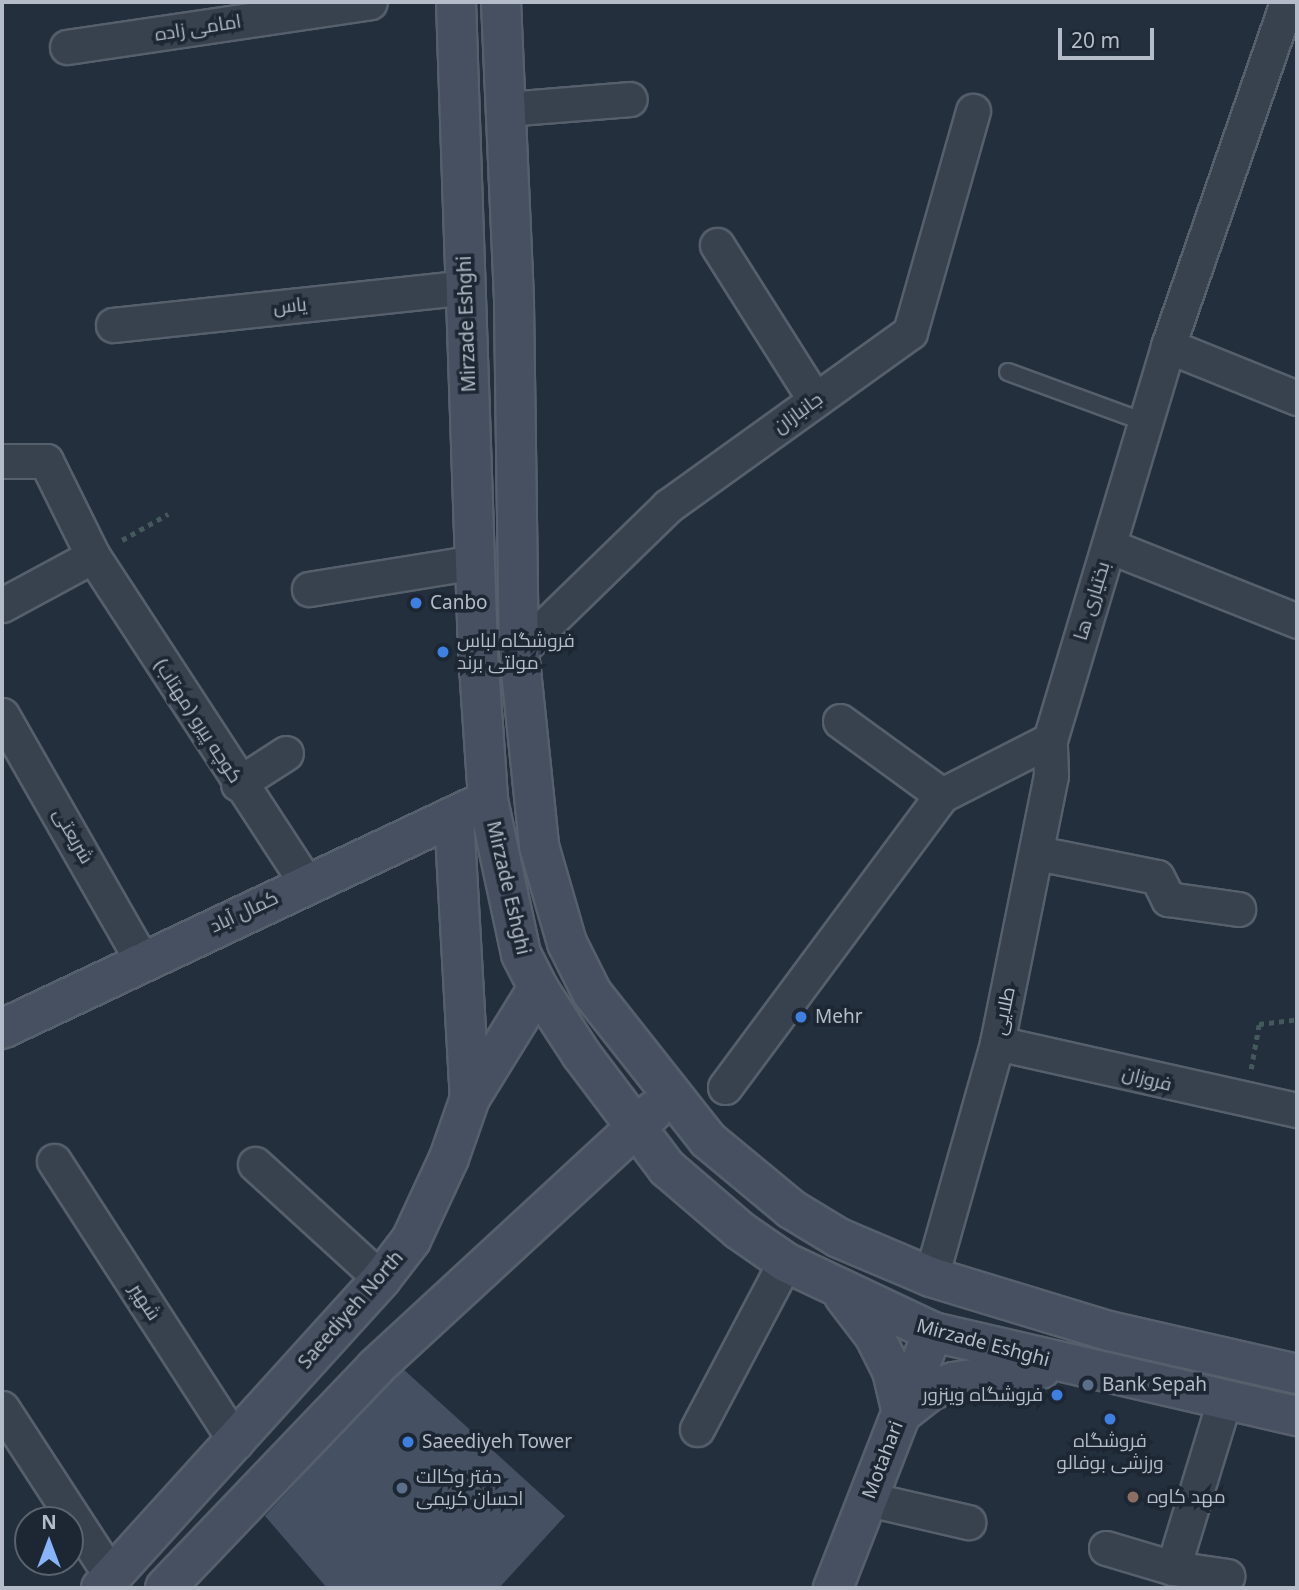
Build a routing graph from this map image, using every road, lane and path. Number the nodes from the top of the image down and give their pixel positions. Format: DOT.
graph roads {
  1 [pos="370,2"];
  2 [pos="456,2"];
  3 [pos="501,2"];
  4 [pos="1287,2"];
  5 [pos="67,47"];
  6 [pos="630,99"];
  7 [pos="506,108"];
  8 [pos="973,111"];
  9 [pos="717,245"];
  10 [pos="466,287"];
  11 [pos="113,325"];
  12 [pos="1168,346"];
  13 [pos="1008,372"];
  14 [pos="1297,398"];
  15 [pos="815,400"];
  16 [pos="1145,422"];
  17 [pos="2,461"];
  18 [pos="168,514"];
  19 [pos="1109,546"];
  20 [pos="93,556"];
  21 [pos="475,562"];
  22 [pos="309,589"];
  23 [pos="2,605"];
  24 [pos="1297,621"];
  25 [pos="519,651"];
  26 [pos="478,652"];
  27 [pos="2,715"];
  28 [pos="840,721"];
  29 [pos="1050,740"];
  30 [pos="286,753"];
  31 [pos="238,784"];
  32 [pos="942,794"];
  33 [pos="488,800"];
  34 [pos="454,816"];
  35 [pos="1037,853"];
  36 [pos="306,883"];
  37 [pos="1238,909"];
  38 [pos="142,960"];
  39 [pos="538,988"];
  40 [pos="1297,1019"];
  41 [pos="3,1025"];
  42 [pos="997,1043"];
  43 [pos="725,1087"];
  44 [pos="670,1096"];
  45 [pos="470,1098"];
  46 [pos="1245,1101"];
  47 [pos="1297,1110"];
  48 [pos="634,1127"];
  49 [pos="54,1161"];
  50 [pos="255,1164"];
  51 [pos="785,1262"];
  52 [pos="931,1277"];
  53 [pos="381,1279"];
  54 [pos="838,1289"];
  55 [pos="933,1332"];
  56 [pos="1064,1364"];
  57 [pos="1297,1374"];
  58 [pos="1224,1401"];
  59 [pos="2,1408"];
  60 [pos="902,1413"];
  61 [pos="1297,1416"];
  62 [pos="697,1429"];
  63 [pos="236,1442"];
  64 [pos="271,1476"];
  65 [pos="868,1499"];
  66 [pos="968,1521"];
  67 [pos="1106,1548"];
  68 [pos="1173,1568"];
  69 [pos="1227,1576"];
  70 [pos="106,1582"];
  71 [pos="164,1588"];
  72 [pos="833,1588"];
  1 -- 5 [label="street, امامی زاده"];
  2 -- 10 [label="main road, Mirzade Eshghi"];
  3 -- 7 [label="main road, Mirzade Eshghi"];
  4 -- 12 [label="street, بختیاری ها"];
  6 -- 7 [label="street"];
  7 -- 25 [label="main road, Mirzade Eshghi"];
  8 -- 15 [label="street, جانبازان"];
  9 -- 15 [label="street"];
  10 -- 11 [label="street, یاس"];
  10 -- 21 [label="main road, Mirzade Eshghi"];
  12 -- 14 [label="street"];
  12 -- 16 [label="street, بختیاری ها"];
  13 -- 16 [label="lane"];
  15 -- 25 [label="street, جانبازان"];
  16 -- 19 [label="street, بختیاری ها"];
  17 -- 20 [label="street, کوچه پیرو (مهتاب)"];
  18 -- 20 [label="path"];
  19 -- 24 [label="street"];
  19 -- 29 [label="street, بختیاری ها"];
  20 -- 23 [label="street"];
  20 -- 31 [label="street, کوچه پیرو (مهتاب)"];
  21 -- 22 [label="street"];
  21 -- 26 [label="main road, Mirzade Eshghi"];
  25 -- 26 [label="main road"];
  25 -- 44 [label="main road, Mirzade Eshghi"];
  26 -- 33 [label="main road, Mirzade Eshghi"];
  27 -- 38 [label="street, شریعتی"];
  28 -- 32 [label="street"];
  29 -- 32 [label="street"];
  29 -- 35 [label="street, طلایی"];
  30 -- 31 [label="street"];
  31 -- 36 [label="street, کوچه پیرو (مهتاب)"];
  32 -- 43 [label="street"];
  33 -- 34 [label="main road, کمال آباد"];
  33 -- 39 [label="main road, Mirzade Eshghi"];
  34 -- 36 [label="main road, کمال آباد"];
  34 -- 45 [label="main road"];
  35 -- 37 [label="street"];
  35 -- 42 [label="street, طلایی"];
  36 -- 38 [label="main road, کمال آباد"];
  38 -- 41 [label="main road, کمال آباد"];
  39 -- 45 [label="main road, Saeediyeh North"];
  39 -- 48 [label="main road, Mirzade Eshghi"];
  40 -- 46 [label="path"];
  42 -- 46 [label="street, فروزان"];
  42 -- 52 [label="street, طلایی"];
  44 -- 48 [label="main road"];
  44 -- 52 [label="main road, Mirzade Eshghi"];
  45 -- 53 [label="main road, Saeediyeh North"];
  46 -- 47 [label="street, فروزان"];
  48 -- 51 [label="main road, Mirzade Eshghi"];
  48 -- 64 [label="main road"];
  49 -- 63 [label="street, شهپر"];
  50 -- 53 [label="street"];
  51 -- 54 [label="main road, Mirzade Eshghi"];
  51 -- 62 [label="street"];
  52 -- 57 [label="main road, Mirzade Eshghi"];
  53 -- 63 [label="main road, Saeediyeh North"];
  54 -- 55 [label="main road, Mirzade Eshghi"];
  54 -- 60 [label="main road"];
  55 -- 56 [label="main road, Mirzade Eshghi"];
  55 -- 60 [label="main road, Motahari"];
  56 -- 58 [label="main road, Mirzade Eshghi"];
  56 -- 60 [label="main road"];
  58 -- 61 [label="main road, Mirzade Eshghi"];
  58 -- 68 [label="street"];
  59 -- 70 [label="street"];
  60 -- 65 [label="main road, Motahari"];
  63 -- 64 [label="main road"];
  63 -- 70 [label="main road, Saeediyeh North"];
  64 -- 71 [label="main road"];
  65 -- 66 [label="street"];
  65 -- 72 [label="main road, Motahari"];
  67 -- 68 [label="street"];
  68 -- 69 [label="street"];
}
